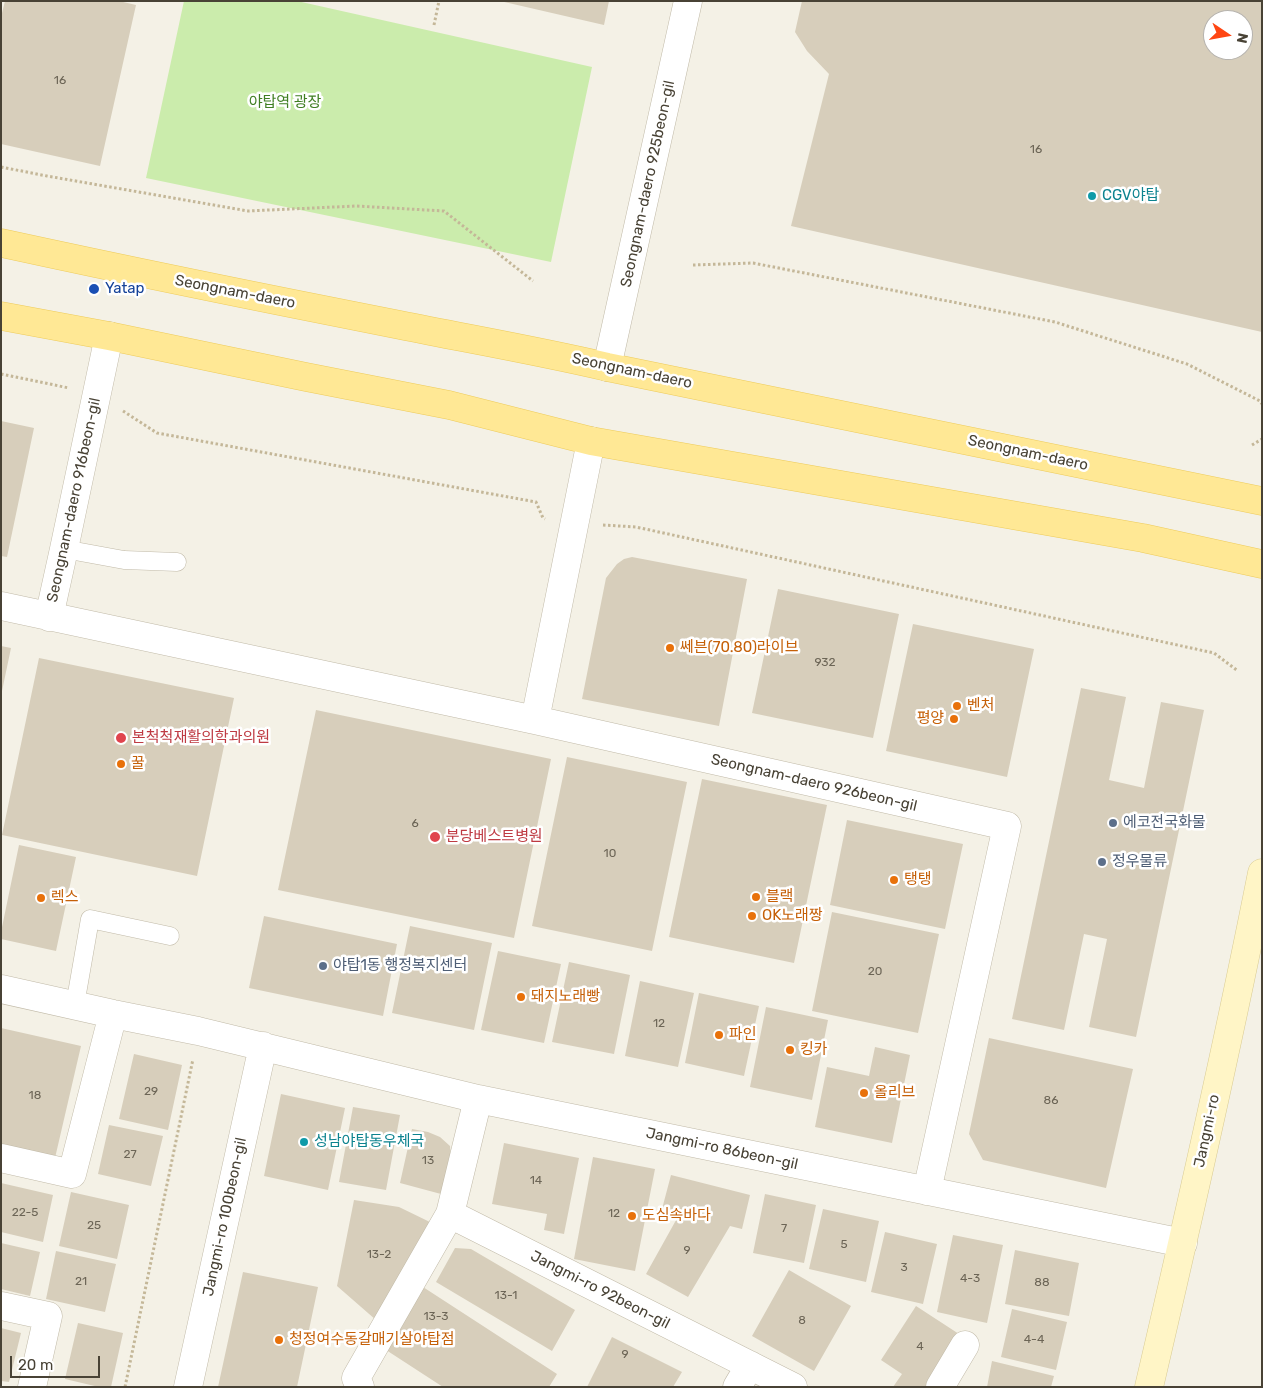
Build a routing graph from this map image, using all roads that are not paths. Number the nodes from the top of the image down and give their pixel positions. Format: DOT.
graph roads {
  1 [pos="688,1"];
  2 [pos="1,243"];
  3 [pos="1,316"];
  4 [pos="109,336"];
  5 [pos="608,367"];
  6 [pos="591,441"];
  7 [pos="1262,501"];
  8 [pos="64,549"];
  9 [pos="177,562"];
  10 [pos="1262,564"];
  11 [pos="1,606"];
  12 [pos="49,616"];
  13 [pos="535,720"];
  14 [pos="1262,874"];
  15 [pos="170,936"];
  16 [pos="1,989"];
  17 [pos="75,1005"];
  18 [pos="113,1014"];
  19 [pos="263,1046"];
  20 [pos="478,1099"];
  21 [pos="1,1158"];
  22 [pos="927,1191"];
  23 [pos="450,1214"];
  24 [pos="1183,1243"];
  25 [pos="1,1306"];
  26 [pos="965,1345"];
  27 [pos="743,1376"];
  28 [pos="352,1384"];
  29 [pos="32,1387"];
  30 [pos="188,1387"];
  31 [pos="793,1387"];
  32 [pos="940,1387"];
  33 [pos="1149,1387"];
  1 -- 5 [label="street, Seongnam-daero 925beon-gil"];
  2 -- 5 [label="main road, Seongnam-daero"];
  3 -- 4 [label="main road"];
  4 -- 6 [label="main road"];
  4 -- 8 [label="street, Seongnam-daero 916beon-gil"];
  5 -- 7 [label="main road, Seongnam-daero"];
  6 -- 10 [label="main road"];
  6 -- 13 [label="street"];
  8 -- 9 [label="lane"];
  8 -- 12 [label="street, Seongnam-daero 916beon-gil"];
  11 -- 12 [label="street, Seongnam-daero 916beon-gil"];
  12 -- 13 [label="street"];
  13 -- 22 [label="street, Seongnam-daero 926beon-gil"];
  14 -- 24 [label="street, Jangmi-ro"];
  15 -- 17 [label="lane"];
  16 -- 17 [label="street, Jangmi-ro 86beon-gil"];
  17 -- 18 [label="street, Jangmi-ro 86beon-gil"];
  18 -- 19 [label="street, Jangmi-ro 86beon-gil"];
  18 -- 21 [label="street"];
  19 -- 20 [label="street, Jangmi-ro 86beon-gil"];
  19 -- 30 [label="street, Jangmi-ro 100beon-gil"];
  20 -- 22 [label="street, Jangmi-ro 86beon-gil"];
  20 -- 23 [label="street"];
  22 -- 24 [label="street, Jangmi-ro 86beon-gil"];
  23 -- 27 [label="street, Jangmi-ro 92beon-gil"];
  23 -- 28 [label="street"];
  24 -- 33 [label="street, Jangmi-ro"];
  25 -- 29 [label="street"];
  26 -- 32 [label="street"];
  27 -- 31 [label="street, Jangmi-ro 92beon-gil"];
}
